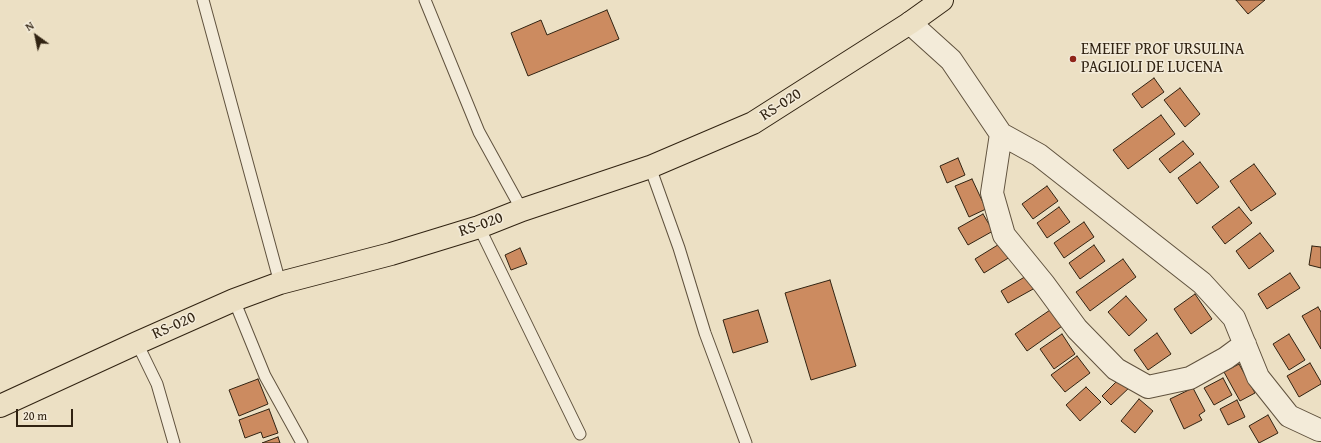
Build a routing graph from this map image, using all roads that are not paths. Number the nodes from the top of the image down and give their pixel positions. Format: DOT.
graph roads {
  1 [pos="203,0"];
  2 [pos="425,0"];
  3 [pos="942,0"];
  4 [pos="910,23"];
  5 [pos="1002,134"];
  6 [pos="650,167"];
  7 [pos="522,210"];
  8 [pos="480,227"];
  9 [pos="280,283"];
  10 [pos="234,300"];
  11 [pos="137,343"];
  12 [pos="1245,344"];
  13 [pos="0,406"];
  14 [pos="1321,430"];
  15 [pos="580,434"];
  16 [pos="174,443"];
  17 [pos="302,443"];
  18 [pos="746,443"];
  1 -- 9 [label="lane"];
  2 -- 7 [label="lane"];
  3 -- 4 [label="main road, RS-020"];
  4 -- 5 [label="street"];
  4 -- 6 [label="main road, RS-020"];
  5 -- 12 [label="street"];
  5 -- 12 [label="street"];
  6 -- 7 [label="main road, RS-020"];
  6 -- 18 [label="lane"];
  7 -- 8 [label="main road, RS-020"];
  8 -- 9 [label="main road, RS-020"];
  8 -- 15 [label="lane"];
  9 -- 10 [label="main road, RS-020"];
  10 -- 11 [label="main road, RS-020"];
  10 -- 17 [label="lane"];
  11 -- 13 [label="main road, RS-020"];
  11 -- 16 [label="lane"];
  12 -- 14 [label="street"];
}
